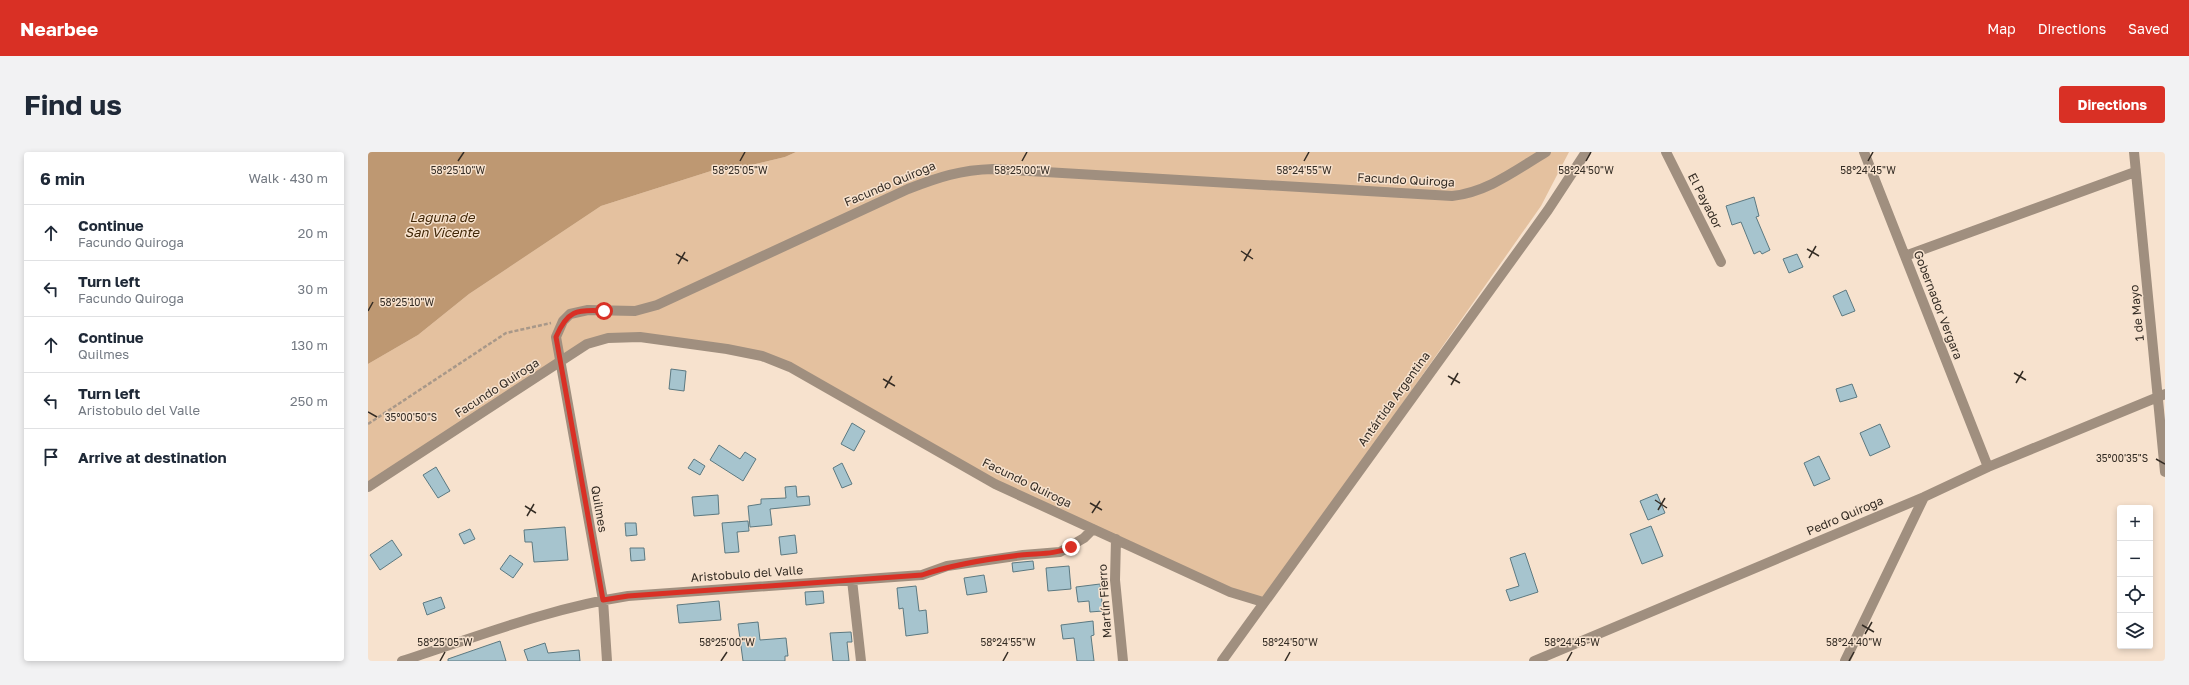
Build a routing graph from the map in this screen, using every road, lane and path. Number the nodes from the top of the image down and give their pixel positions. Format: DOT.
graph roads {
  1 [pos="1546,152"];
  2 [pos="1586,152"];
  3 [pos="1666,152"];
  4 [pos="1864,152"];
  5 [pos="2134,152"];
  6 [pos="2135,172"];
  7 [pos="1905,256"];
  8 [pos="1721,262"];
  9 [pos="563,321"];
  10 [pos="559,363"];
  11 [pos="2162,396"];
  12 [pos="368,424"];
  13 [pos="1988,467"];
  14 [pos="2165,472"];
  15 [pos="368,487"];
  16 [pos="1924,497"];
  17 [pos="1093,529"];
  18 [pos="1116,539"];
  19 [pos="852,580"];
  20 [pos="603,600"];
  21 [pos="1263,602"];
  22 [pos="402,661"];
  23 [pos="608,661"];
  24 [pos="861,661"];
  25 [pos="1123,661"];
  26 [pos="1222,661"];
  27 [pos="1534,661"];
  28 [pos="1845,661"];
  1 -- 9 [label="street, Facundo Quiroga"];
  2 -- 21 [label="street, Antártida Argentina"];
  3 -- 8 [label="street, El Payador"];
  4 -- 7 [label="street, Gobernador Vergara"];
  5 -- 6 [label="street, 1 de Mayo"];
  6 -- 7 [label="street"];
  6 -- 11 [label="street, 1 de Mayo"];
  7 -- 13 [label="street, Gobernador Vergara"];
  9 -- 10 [label="street, Facundo Quiroga"];
  9 -- 12 [label="path"];
  10 -- 15 [label="street, Facundo Quiroga"];
  10 -- 17 [label="street, Facundo Quiroga"];
  10 -- 20 [label="street, Quilmes"];
  11 -- 13 [label="street, Pedro Quiroga"];
  11 -- 14 [label="street, 1 de Mayo"];
  13 -- 16 [label="street, Pedro Quiroga"];
  16 -- 27 [label="street, Pedro Quiroga"];
  16 -- 28 [label="street"];
  17 -- 18 [label="street, Facundo Quiroga"];
  17 -- 19 [label="street, Aristobulo del Valle"];
  18 -- 21 [label="street, Facundo Quiroga"];
  18 -- 25 [label="street, Martín Fierro"];
  19 -- 20 [label="street, Aristobulo del Valle"];
  19 -- 24 [label="street"];
  20 -- 22 [label="street, Aristobulo del Valle"];
  20 -- 23 [label="street, Quilmes"];
  21 -- 26 [label="street, Antártida Argentina"];
}
